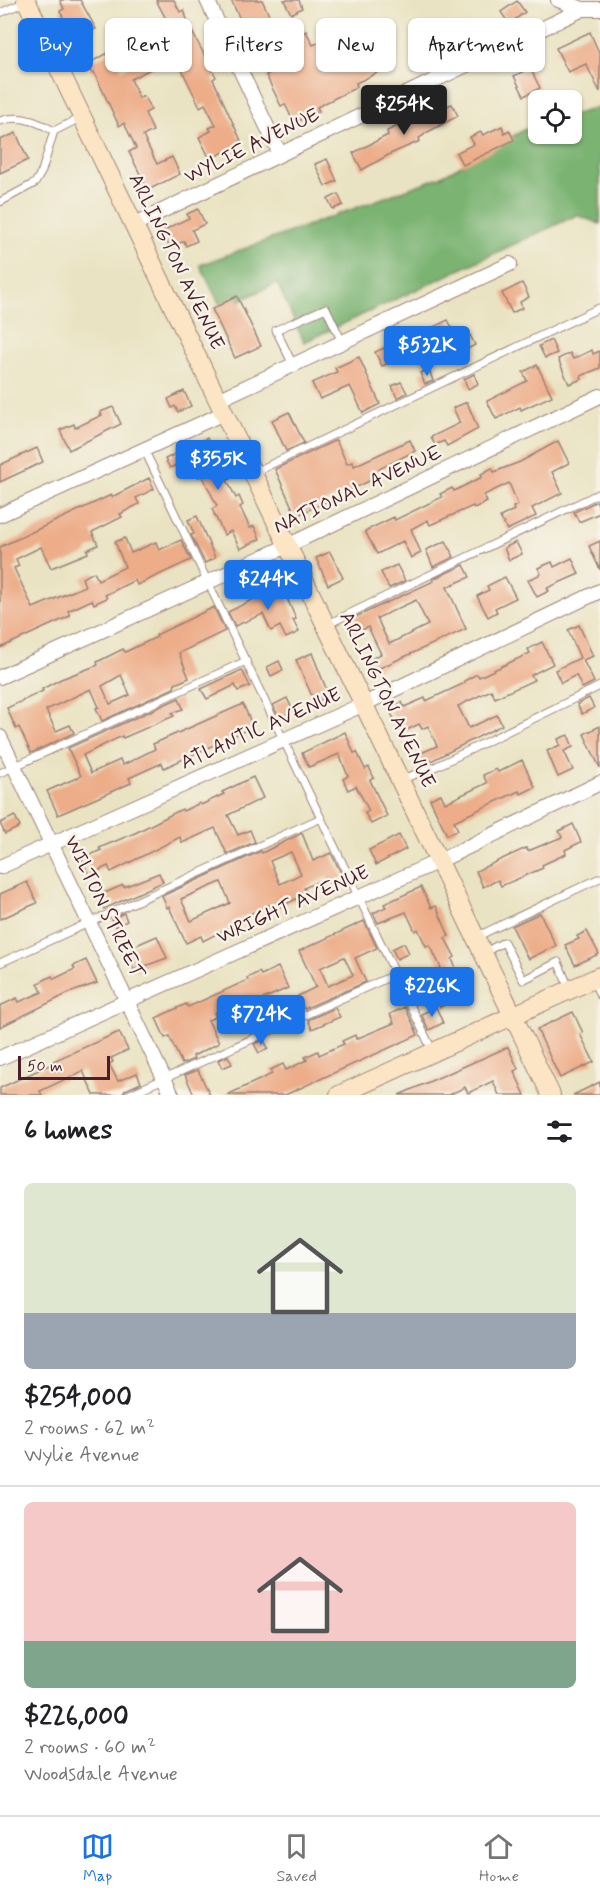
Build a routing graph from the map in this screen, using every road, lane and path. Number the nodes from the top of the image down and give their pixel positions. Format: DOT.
graph roads {
  1 [pos="207,0"];
  2 [pos="558,0"];
  3 [pos="26,1"];
  4 [pos="583,9"];
  5 [pos="600,9"];
  6 [pos="0,13"];
  7 [pos="82,117"];
  8 [pos="1,119"];
  9 [pos="54,131"];
  10 [pos="280,154"];
  11 [pos="0,202"];
  12 [pos="134,225"];
  13 [pos="510,264"];
  14 [pos="599,308"];
  15 [pos="342,342"];
  16 [pos="293,365"];
  17 [pos="600,396"];
  18 [pos="221,407"];
  19 [pos="144,449"];
  20 [pos="252,473"];
  21 [pos="600,493"];
  22 [pos="0,515"];
  23 [pos="287,546"];
  24 [pos="208,582"];
  25 [pos="600,591"];
  26 [pos="326,625"];
  27 [pos="246,661"];
  28 [pos="0,677"];
  29 [pos="600,686"];
  30 [pos="364,704"];
  31 [pos="0,737"];
  32 [pos="284,740"];
  33 [pos="14,767"];
  34 [pos="0,773"];
  35 [pos="400,780"];
  36 [pos="600,783"];
  37 [pos="321,818"];
  38 [pos="51,844"];
  39 [pos="439,861"];
  40 [pos="0,867"];
  41 [pos="600,878"];
  42 [pos="359,897"];
  43 [pos="89,922"];
  44 [pos="479,945"];
  45 [pos="0,963"];
  46 [pos="396,974"];
  47 [pos="598,984"];
  48 [pos="570,990"];
  49 [pos="127,1001"];
  50 [pos="514,1016"];
  51 [pos="433,1052"];
  52 [pos="0,1058"];
  53 [pos="164,1079"];
  54 [pos="128,1095"];
  55 [pos="172,1095"];
  56 [pos="339,1095"];
  57 [pos="551,1095"];
  1 -- 10 [label="street"];
  2 -- 4 [label="street"];
  3 -- 6 [label="lane"];
  3 -- 7 [label="street, ARLINGTON AVENUE"];
  4 -- 5 [label="street"];
  4 -- 10 [label="street, WYLIE AVENUE"];
  7 -- 9 [label="lane"];
  7 -- 12 [label="street, ARLINGTON AVENUE"];
  8 -- 9 [label="lane"];
  9 -- 11 [label="lane"];
  10 -- 12 [label="street, WYLIE AVENUE"];
  12 -- 18 [label="street, ARLINGTON AVENUE"];
  13 -- 15 [label="street"];
  14 -- 20 [label="lane"];
  15 -- 16 [label="street"];
  15 -- 16 [label="lane"];
  16 -- 18 [label="street"];
  17 -- 23 [label="street, NATIONAL AVENUE"];
  18 -- 19 [label="street"];
  18 -- 20 [label="street, ARLINGTON AVENUE"];
  19 -- 22 [label="street"];
  19 -- 24 [label="lane"];
  20 -- 23 [label="street, ARLINGTON AVENUE"];
  21 -- 26 [label="lane"];
  23 -- 24 [label="street, NATIONAL AVENUE"];
  23 -- 26 [label="street, ARLINGTON AVENUE"];
  24 -- 27 [label="lane"];
  24 -- 28 [label="street, NATIONAL AVENUE"];
  25 -- 30 [label="street, ATLANTIC AVENUE"];
  26 -- 30 [label="street, ARLINGTON AVENUE"];
  27 -- 32 [label="lane"];
  27 -- 33 [label="lane"];
  29 -- 35 [label="lane"];
  30 -- 32 [label="street, ATLANTIC AVENUE"];
  30 -- 35 [label="street, ARLINGTON AVENUE"];
  31 -- 33 [label="street, WILTON STREET"];
  32 -- 37 [label="lane"];
  32 -- 38 [label="street, ATLANTIC AVENUE"];
  33 -- 34 [label="lane"];
  33 -- 38 [label="street, WILTON STREET"];
  35 -- 39 [label="street, ARLINGTON AVENUE"];
  36 -- 39 [label="street, WRIGHT AVENUE"];
  37 -- 42 [label="lane"];
  37 -- 43 [label="lane"];
  38 -- 40 [label="street, ATLANTIC AVENUE"];
  38 -- 43 [label="street, WILTON STREET"];
  39 -- 42 [label="street, WRIGHT AVENUE"];
  39 -- 44 [label="street, ARLINGTON AVENUE"];
  41 -- 44 [label="lane"];
  42 -- 46 [label="lane"];
  42 -- 49 [label="street, WRIGHT AVENUE"];
  43 -- 45 [label="lane"];
  43 -- 49 [label="street, WILTON STREET"];
  44 -- 48 [label="lane"];
  44 -- 50 [label="street, ARLINGTON AVENUE"];
  46 -- 51 [label="lane"];
  46 -- 53 [label="lane"];
  47 -- 48 [label="street"];
  48 -- 50 [label="street"];
  49 -- 52 [label="street, WRIGHT AVENUE"];
  49 -- 53 [label="street, WILTON STREET"];
  50 -- 51 [label="street"];
  50 -- 57 [label="street, ARLINGTON AVENUE"];
  51 -- 56 [label="street"];
  53 -- 54 [label="lane"];
  53 -- 55 [label="street, WILTON STREET"];
}
